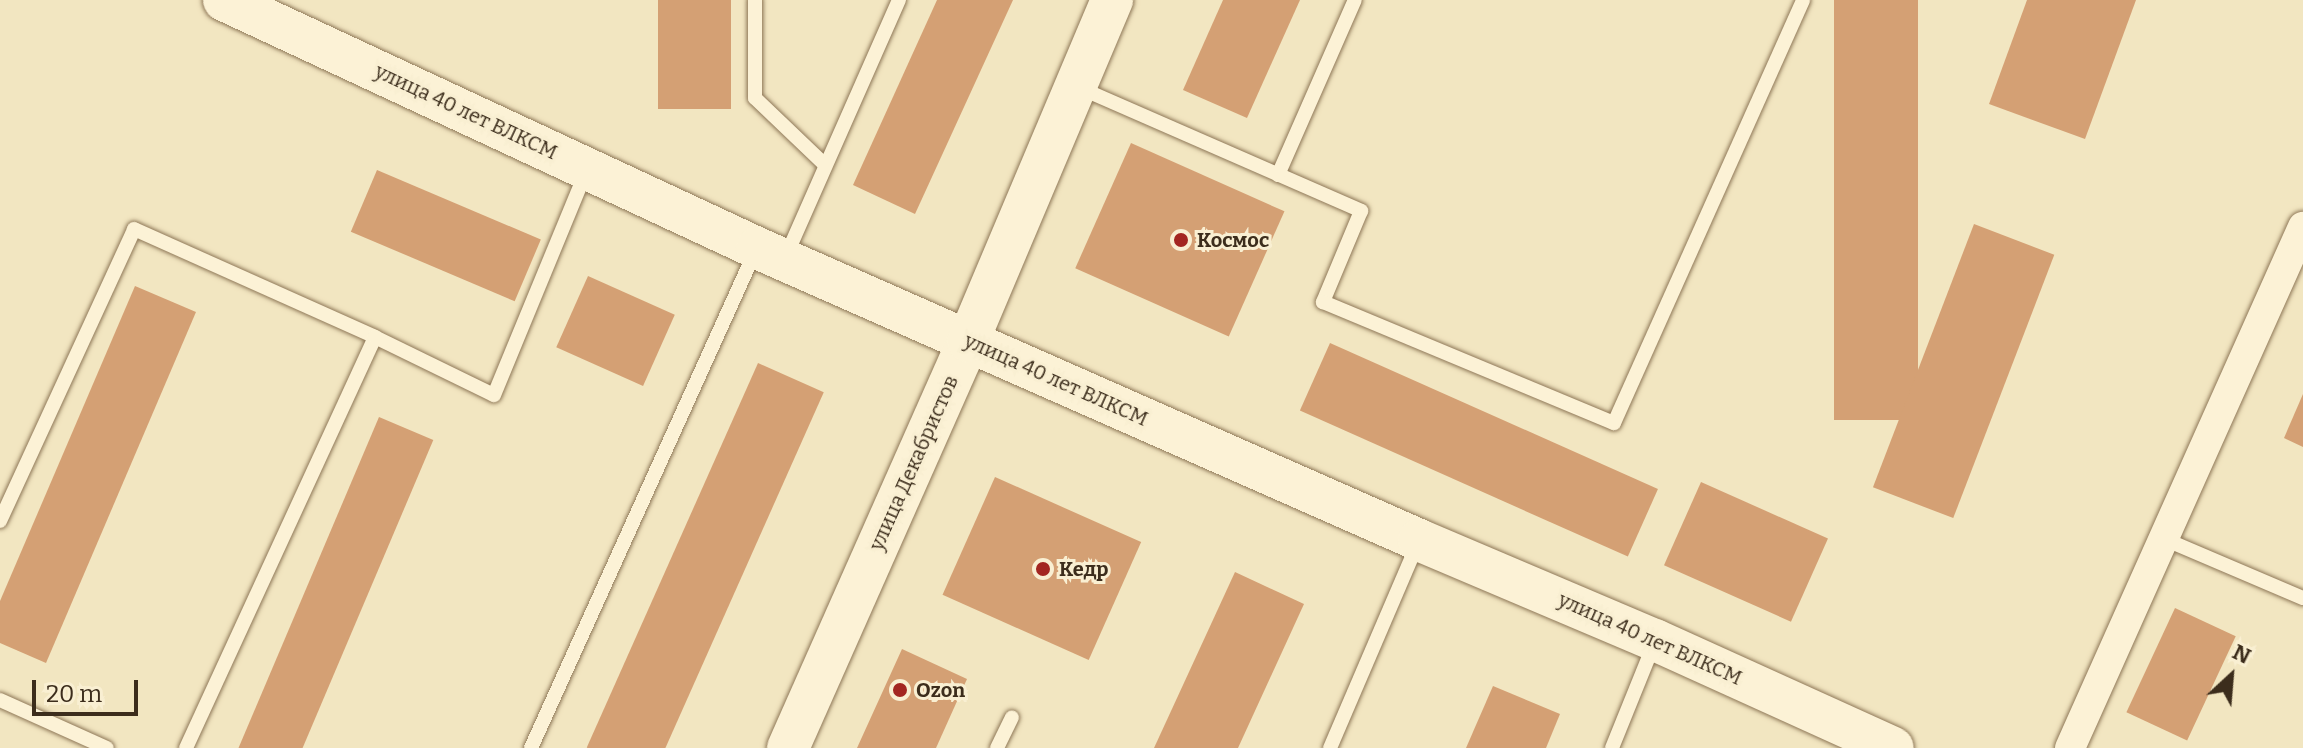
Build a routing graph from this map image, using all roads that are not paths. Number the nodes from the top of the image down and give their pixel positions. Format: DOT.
graph roads {
  1 [pos="224,0"];
  2 [pos="755,0"];
  3 [pos="899,0"];
  4 [pos="1112,0"];
  5 [pos="1355,0"];
  6 [pos="1803,0"];
  7 [pos="1076,87"];
  8 [pos="825,165"];
  9 [pos="588,168"];
  10 [pos="1278,175"];
  11 [pos="2303,227"];
  12 [pos="770,254"];
  13 [pos="375,337"];
  14 [pos="968,341"];
  15 [pos="0,521"];
  16 [pos="2162,538"];
  17 [pos="1419,540"];
  18 [pos="2303,598"];
  19 [pos="1655,640"];
  20 [pos="0,700"];
  21 [pos="1012,717"];
  22 [pos="107,748"];
  23 [pos="186,748"];
  24 [pos="531,748"];
  25 [pos="788,748"];
  26 [pos="997,748"];
  27 [pos="1330,748"];
  28 [pos="1612,748"];
  29 [pos="1893,748"];
  30 [pos="2070,748"];
  1 -- 9 [label="main road, улица 40 лет ВЛКСМ"];
  2 -- 8 [label="lane"];
  3 -- 8 [label="lane"];
  4 -- 7 [label="main road, улица Декабристов"];
  5 -- 10 [label="lane"];
  6 -- 10 [label="lane"];
  7 -- 10 [label="lane"];
  7 -- 14 [label="main road, улица Декабристов"];
  8 -- 12 [label="lane"];
  9 -- 12 [label="main road, улица 40 лет ВЛКСМ"];
  9 -- 13 [label="lane"];
  11 -- 16 [label="street"];
  12 -- 14 [label="main road, улица 40 лет ВЛКСМ"];
  12 -- 24 [label="lane"];
  13 -- 15 [label="lane"];
  13 -- 23 [label="lane"];
  14 -- 17 [label="main road, улица 40 лет ВЛКСМ"];
  14 -- 25 [label="main road, улица Декабристов"];
  16 -- 18 [label="lane"];
  16 -- 30 [label="street"];
  17 -- 19 [label="main road, улица 40 лет ВЛКСМ"];
  17 -- 27 [label="lane"];
  19 -- 28 [label="lane"];
  19 -- 29 [label="main road, улица 40 лет ВЛКСМ"];
  20 -- 22 [label="lane"];
  21 -- 26 [label="lane"];
}
